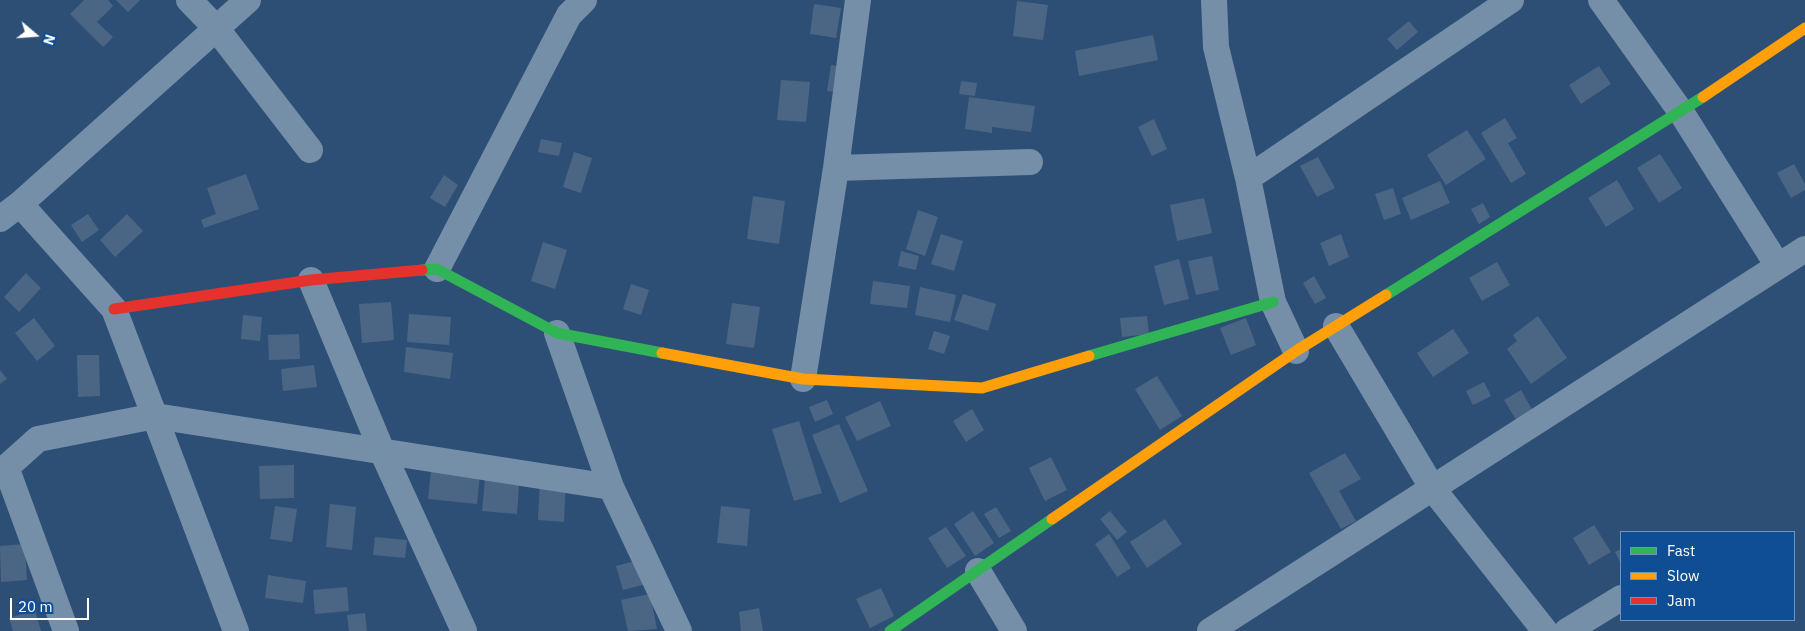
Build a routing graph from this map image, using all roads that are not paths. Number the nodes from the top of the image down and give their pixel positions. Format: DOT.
graph roads {
  1 [pos="188,0"];
  2 [pos="248,0"];
  3 [pos="584,0"];
  4 [pos="858,0"];
  5 [pos="1214,0"];
  6 [pos="1511,0"];
  7 [pos="1601,0"];
  8 [pos="216,28"];
  9 [pos="1805,28"];
  10 [pos="1681,112"];
  11 [pos="310,150"];
  12 [pos="1030,162"];
  13 [pos="836,168"];
  14 [pos="1248,178"];
  15 [pos="10,211"];
  16 [pos="1805,249"];
  17 [pos="1778,266"];
  18 [pos="437,269"];
  19 [pos="311,280"];
  20 [pos="1273,302"];
  21 [pos="114,309"];
  22 [pos="1336,326"];
  23 [pos="557,333"];
  24 [pos="1296,352"];
  25 [pos="803,379"];
  26 [pos="155,416"];
  27 [pos="382,451"];
  28 [pos="3,470"];
  29 [pos="611,487"];
  30 [pos="1433,489"];
  31 [pos="978,571"];
  32 [pos="1620,599"];
  33 [pos="66,631"];
  34 [pos="236,631"];
  35 [pos="464,631"];
  36 [pos="678,631"];
  37 [pos="890,631"];
  38 [pos="1014,631"];
  39 [pos="1210,631"];
  40 [pos="1545,631"];
  41 [pos="1567,631"];
  1 -- 8 [label="street"];
  2 -- 8 [label="street"];
  3 -- 18 [label="street"];
  4 -- 13 [label="street"];
  5 -- 14 [label="street"];
  6 -- 14 [label="street"];
  7 -- 10 [label="street"];
  8 -- 11 [label="street"];
  8 -- 15 [label="street"];
  9 -- 10 [label="street"];
  10 -- 17 [label="street"];
  10 -- 22 [label="street"];
  12 -- 13 [label="street"];
  13 -- 25 [label="street"];
  14 -- 20 [label="street"];
  15 -- 21 [label="street"];
  16 -- 17 [label="street"];
  17 -- 30 [label="street"];
  18 -- 19 [label="street"];
  18 -- 23 [label="street"];
  19 -- 21 [label="street"];
  19 -- 27 [label="street"];
  20 -- 24 [label="street"];
  20 -- 25 [label="street"];
  21 -- 26 [label="street"];
  22 -- 24 [label="street"];
  22 -- 30 [label="street"];
  23 -- 25 [label="street"];
  23 -- 29 [label="street"];
  24 -- 31 [label="street"];
  26 -- 27 [label="street"];
  26 -- 28 [label="street"];
  26 -- 34 [label="street"];
  27 -- 29 [label="street"];
  27 -- 35 [label="street"];
  28 -- 33 [label="street"];
  29 -- 36 [label="street"];
  30 -- 39 [label="street"];
  30 -- 40 [label="street"];
  31 -- 37 [label="street"];
  31 -- 38 [label="street"];
  32 -- 41 [label="street"];
}
